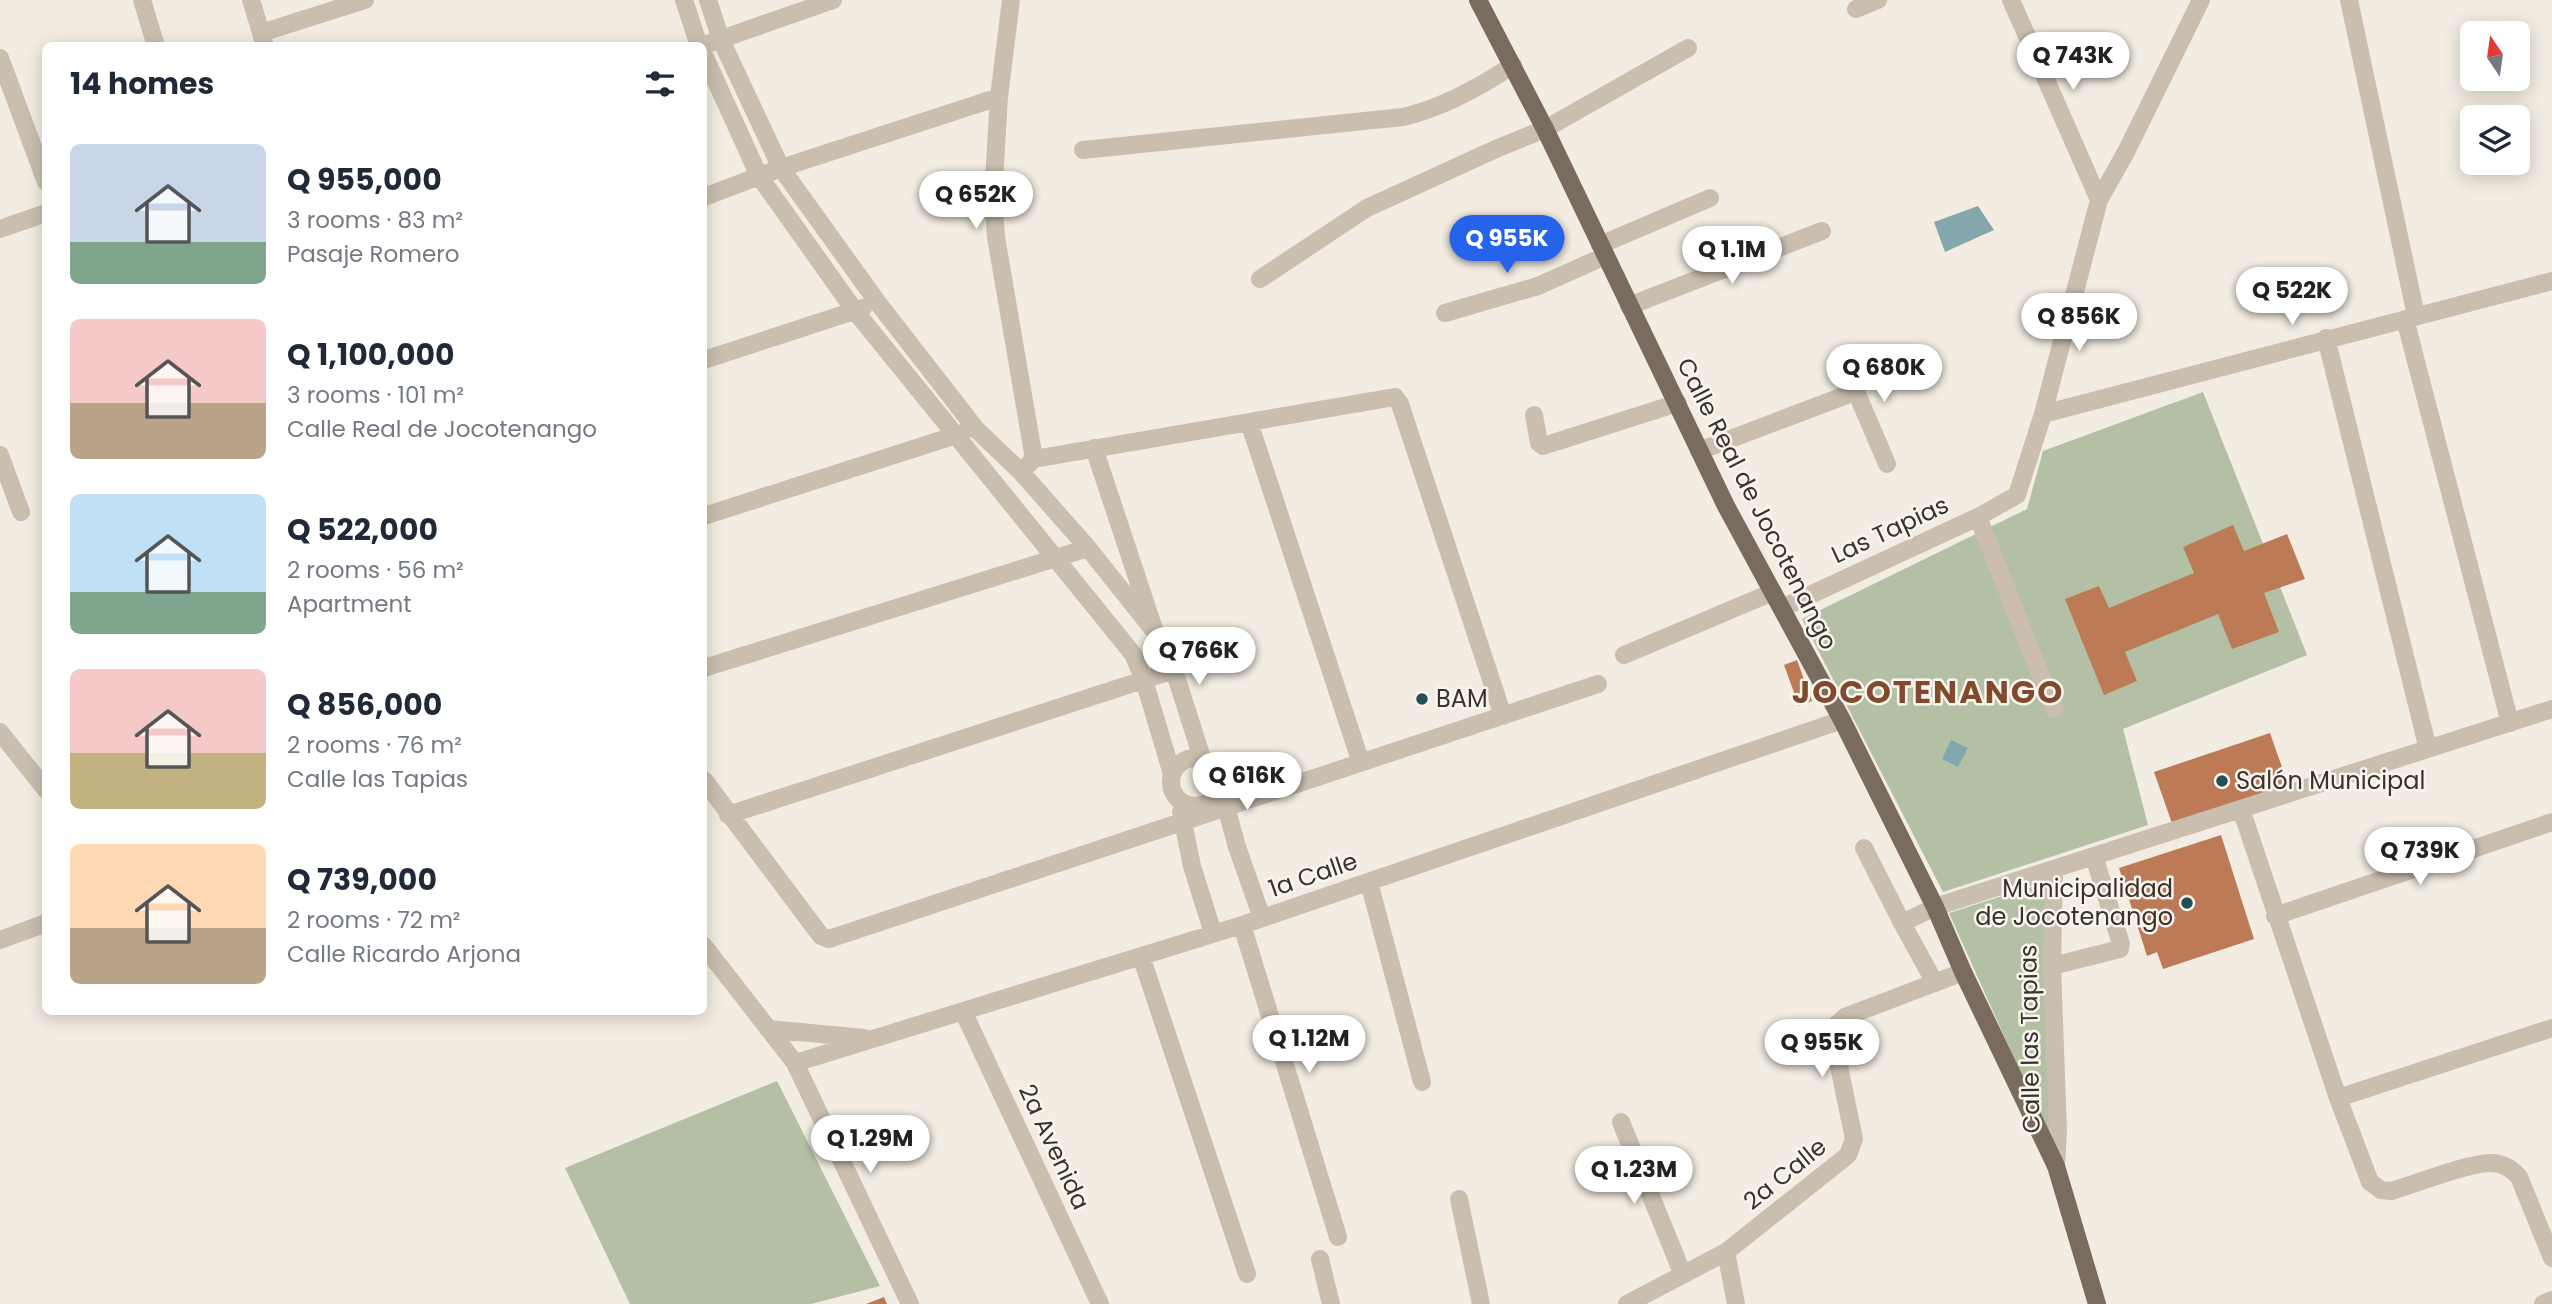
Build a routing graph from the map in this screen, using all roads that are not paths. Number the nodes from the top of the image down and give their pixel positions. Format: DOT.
graph roads {
  1 [pos="142,0"];
  2 [pos="251,0"];
  3 [pos="365,0"];
  4 [pos="684,0"];
  5 [pos="708,0"];
  6 [pos="833,0"];
  7 [pos="1011,0"];
  8 [pos="1478,0"];
  9 [pos="1878,0"];
  10 [pos="2011,0"];
  11 [pos="2201,0"];
  12 [pos="2349,0"];
  13 [pos="1856,9"];
  14 [pos="263,39"];
  15 [pos="155,42"];
  16 [pos="707,42"];
  17 [pos="708,44"];
  18 [pos="1688,48"];
  19 [pos="0,58"];
  20 [pos="707,62"];
  21 [pos="1513,65"];
  22 [pos="999,97"];
  23 [pos="1545,129"];
  24 [pos="1083,150"];
  25 [pos="781,169"];
  26 [pos="42,171"];
  27 [pos="759,176"];
  28 [pos="707,196"];
  29 [pos="1710,198"];
  30 [pos="2099,200"];
  31 [pos="42,214"];
  32 [pos="0,229"];
  33 [pos="1822,231"];
  34 [pos="1602,251"];
  35 [pos="1260,279"];
  36 [pos="2552,281"];
  37 [pos="878,303"];
  38 [pos="1629,306"];
  39 [pos="855,311"];
  40 [pos="1445,313"];
  41 [pos="2411,317"];
  42 [pos="2326,338"];
  43 [pos="707,359"];
  44 [pos="1843,361"];
  45 [pos="1857,391"];
  46 [pos="1678,403"];
  47 [pos="2043,414"];
  48 [pos="1534,415"];
  49 [pos="1249,422"];
  50 [pos="976,429"];
  51 [pos="954,436"];
  52 [pos="1094,448"];
  53 [pos="1699,451"];
  54 [pos="0,455"];
  55 [pos="1888,464"];
  56 [pos="1027,465"];
  57 [pos="21,513"];
  58 [pos="707,515"];
  59 [pos="1978,517"];
  60 [pos="1088,548"];
  61 [pos="1054,559"];
  62 [pos="1773,592"];
  63 [pos="1782,608"];
  64 [pos="1155,632"];
  65 [pos="1624,655"];
  66 [pos="707,667"];
  67 [pos="1174,670"];
  68 [pos="1144,680"];
  69 [pos="1598,684"];
  70 [pos="2054,709"];
  71 [pos="2552,709"];
  72 [pos="1503,716"];
  73 [pos="1842,720"];
  74 [pos="2510,723"];
  75 [pos="0,733"];
  76 [pos="2428,749"];
  77 [pos="1202,758"];
  78 [pos="1361,762"];
  79 [pos="1172,774"];
  80 [pos="707,784"];
  81 [pos="42,785"];
  82 [pos="1220,786"];
  83 [pos="1179,801"];
  84 [pos="1226,807"];
  85 [pos="2241,809"];
  86 [pos="728,815"];
  87 [pos="2552,822"];
  88 [pos="1182,823"];
  89 [pos="1864,848"];
  90 [pos="2094,856"];
  91 [pos="2054,869"];
  92 [pos="1369,882"];
  93 [pos="1935,907"];
  94 [pos="2275,916"];
  95 [pos="1262,918"];
  96 [pos="1902,923"];
  97 [pos="42,924"];
  98 [pos="1242,925"];
  99 [pos="1213,933"];
  100 [pos="0,940"];
  101 [pos="707,950"];
  102 [pos="1141,956"];
  103 [pos="2052,966"];
  104 [pos="1963,972"];
  105 [pos="1935,983"];
  106 [pos="963,1011"];
  107 [pos="2552,1028"];
  108 [pos="768,1029"];
  109 [pos="871,1039"];
  110 [pos="795,1063"];
  111 [pos="1422,1082"];
  112 [pos="2338,1098"];
  113 [pos="1621,1122"];
  114 [pos="2056,1166"];
  115 [pos="1458,1199"];
  116 [pos="1338,1237"];
  117 [pos="1727,1252"];
  118 [pos="2552,1258"];
  119 [pos="1320,1259"];
  120 [pos="1247,1274"];
  121 [pos="1683,1275"];
  122 [pos="2096,1298"];
  123 [pos="2552,1300"];
  124 [pos="910,1304"];
  125 [pos="1100,1304"];
  126 [pos="1331,1304"];
  127 [pos="1481,1304"];
  128 [pos="1628,1304"];
  129 [pos="1736,1304"];
  130 [pos="2543,1304"];
  1 -- 15 [label="street"];
  2 -- 14 [label="street"];
  3 -- 14 [label="street"];
  4 -- 16 [label="street"];
  5 -- 17 [label="street"];
  6 -- 17 [label="street"];
  7 -- 22 [label="street"];
  8 -- 21 [label="main road, Calle Real de Jocotenango"];
  9 -- 13 [label="street"];
  10 -- 30 [label="street"];
  11 -- 30 [label="street"];
  12 -- 41 [label="street"];
  17 -- 25 [label="street"];
  18 -- 23 [label="street"];
  19 -- 26 [label="street"];
  20 -- 27 [label="street"];
  21 -- 23 [label="main road, Calle Real de Jocotenango"];
  21 -- 24 [label="street"];
  22 -- 25 [label="street"];
  22 -- 56 [label="street"];
  23 -- 34 [label="main road, Calle Real de Jocotenango"];
  23 -- 35 [label="street"];
  25 -- 27 [label="street"];
  25 -- 37 [label="street"];
  27 -- 28 [label="street"];
  27 -- 39 [label="street"];
  29 -- 34 [label="street"];
  30 -- 47 [label="street"];
  31 -- 32 [label="street"];
  33 -- 38 [label="street"];
  34 -- 38 [label="main road, Calle Real de Jocotenango"];
  34 -- 40 [label="street"];
  36 -- 41 [label="street"];
  37 -- 39 [label="street"];
  37 -- 50 [label="street"];
  38 -- 46 [label="main road, Calle Real de Jocotenango"];
  39 -- 43 [label="street"];
  39 -- 51 [label="street"];
  41 -- 42 [label="street"];
  41 -- 74 [label="street"];
  42 -- 47 [label="street"];
  42 -- 76 [label="street"];
  44 -- 45 [label="street"];
  45 -- 53 [label="street"];
  45 -- 55 [label="street"];
  46 -- 48 [label="street"];
  46 -- 53 [label="main road, Calle Real de Jocotenango"];
  47 -- 59 [label="street, Las Tapias"];
  49 -- 52 [label="street"];
  49 -- 72 [label="street"];
  49 -- 78 [label="street"];
  50 -- 51 [label="street"];
  50 -- 56 [label="street"];
  51 -- 58 [label="street"];
  51 -- 61 [label="street"];
  52 -- 56 [label="street"];
  52 -- 64 [label="street"];
  53 -- 62 [label="main road, Calle Real de Jocotenango"];
  54 -- 57 [label="street"];
  56 -- 60 [label="street"];
  59 -- 63 [label="street, Las Tapias"];
  59 -- 70 [label="street"];
  60 -- 61 [label="street"];
  60 -- 64 [label="street"];
  61 -- 66 [label="street"];
  61 -- 68 [label="street"];
  62 -- 63 [label="main road, Calle Real de Jocotenango"];
  62 -- 65 [label="street"];
  63 -- 73 [label="main road, Calle Real de Jocotenango"];
  64 -- 67 [label="street"];
  67 -- 68 [label="street"];
  67 -- 77 [label="street"];
  68 -- 79 [label="street"];
  68 -- 86 [label="street"];
  69 -- 72 [label="street"];
  71 -- 74 [label="street"];
  72 -- 78 [label="street"];
  73 -- 92 [label="street, 1a Calle"];
  73 -- 93 [label="main road, Calle Real de Jocotenango"];
  74 -- 76 [label="street"];
  75 -- 81 [label="street"];
  76 -- 85 [label="street"];
  77 -- 79 [label="street"];
  77 -- 82 [label="street"];
  78 -- 84 [label="street"];
  79 -- 83 [label="street"];
  80 -- 86 [label="street"];
  82 -- 83 [label="street"];
  82 -- 84 [label="street"];
  83 -- 88 [label="street"];
  84 -- 88 [label="street"];
  84 -- 95 [label="street"];
  85 -- 90 [label="street"];
  85 -- 94 [label="street"];
  86 -- 88 [label="street"];
  87 -- 94 [label="street"];
  88 -- 99 [label="street"];
  89 -- 96 [label="street"];
  90 -- 91 [label="street"];
  90 -- 103 [label="street"];
  91 -- 93 [label="street"];
  91 -- 103 [label="street, Calle las Tapias"];
  92 -- 95 [label="street, 1a Calle"];
  92 -- 111 [label="street"];
  93 -- 96 [label="street"];
  93 -- 104 [label="main road, Calle Real de Jocotenango"];
  94 -- 112 [label="street"];
  95 -- 98 [label="street, 1a Calle"];
  96 -- 105 [label="street"];
  97 -- 100 [label="street"];
  98 -- 99 [label="street, 1a Calle"];
  98 -- 116 [label="street"];
  99 -- 102 [label="street, 1a Calle"];
  101 -- 108 [label="street"];
  102 -- 106 [label="street, 1a Calle"];
  102 -- 120 [label="street"];
  103 -- 114 [label="street, Calle las Tapias"];
  104 -- 105 [label="street, 2a Calle"];
  104 -- 114 [label="main road, Calle Real de Jocotenango"];
  105 -- 117 [label="street, 2a Calle"];
  106 -- 109 [label="street, 1a Calle"];
  106 -- 125 [label="street, 2a Avenida"];
  107 -- 112 [label="street"];
  108 -- 109 [label="street"];
  108 -- 110 [label="street"];
  109 -- 110 [label="street, 1a Calle"];
  110 -- 124 [label="street"];
  112 -- 118 [label="street"];
  113 -- 121 [label="street"];
  114 -- 122 [label="main road, Calle Real de Jocotenango"];
  115 -- 127 [label="street"];
  117 -- 121 [label="street, 2a Calle"];
  117 -- 129 [label="street"];
  119 -- 126 [label="street"];
  121 -- 128 [label="street, 2a Calle"];
  123 -- 130 [label="street"];
}
